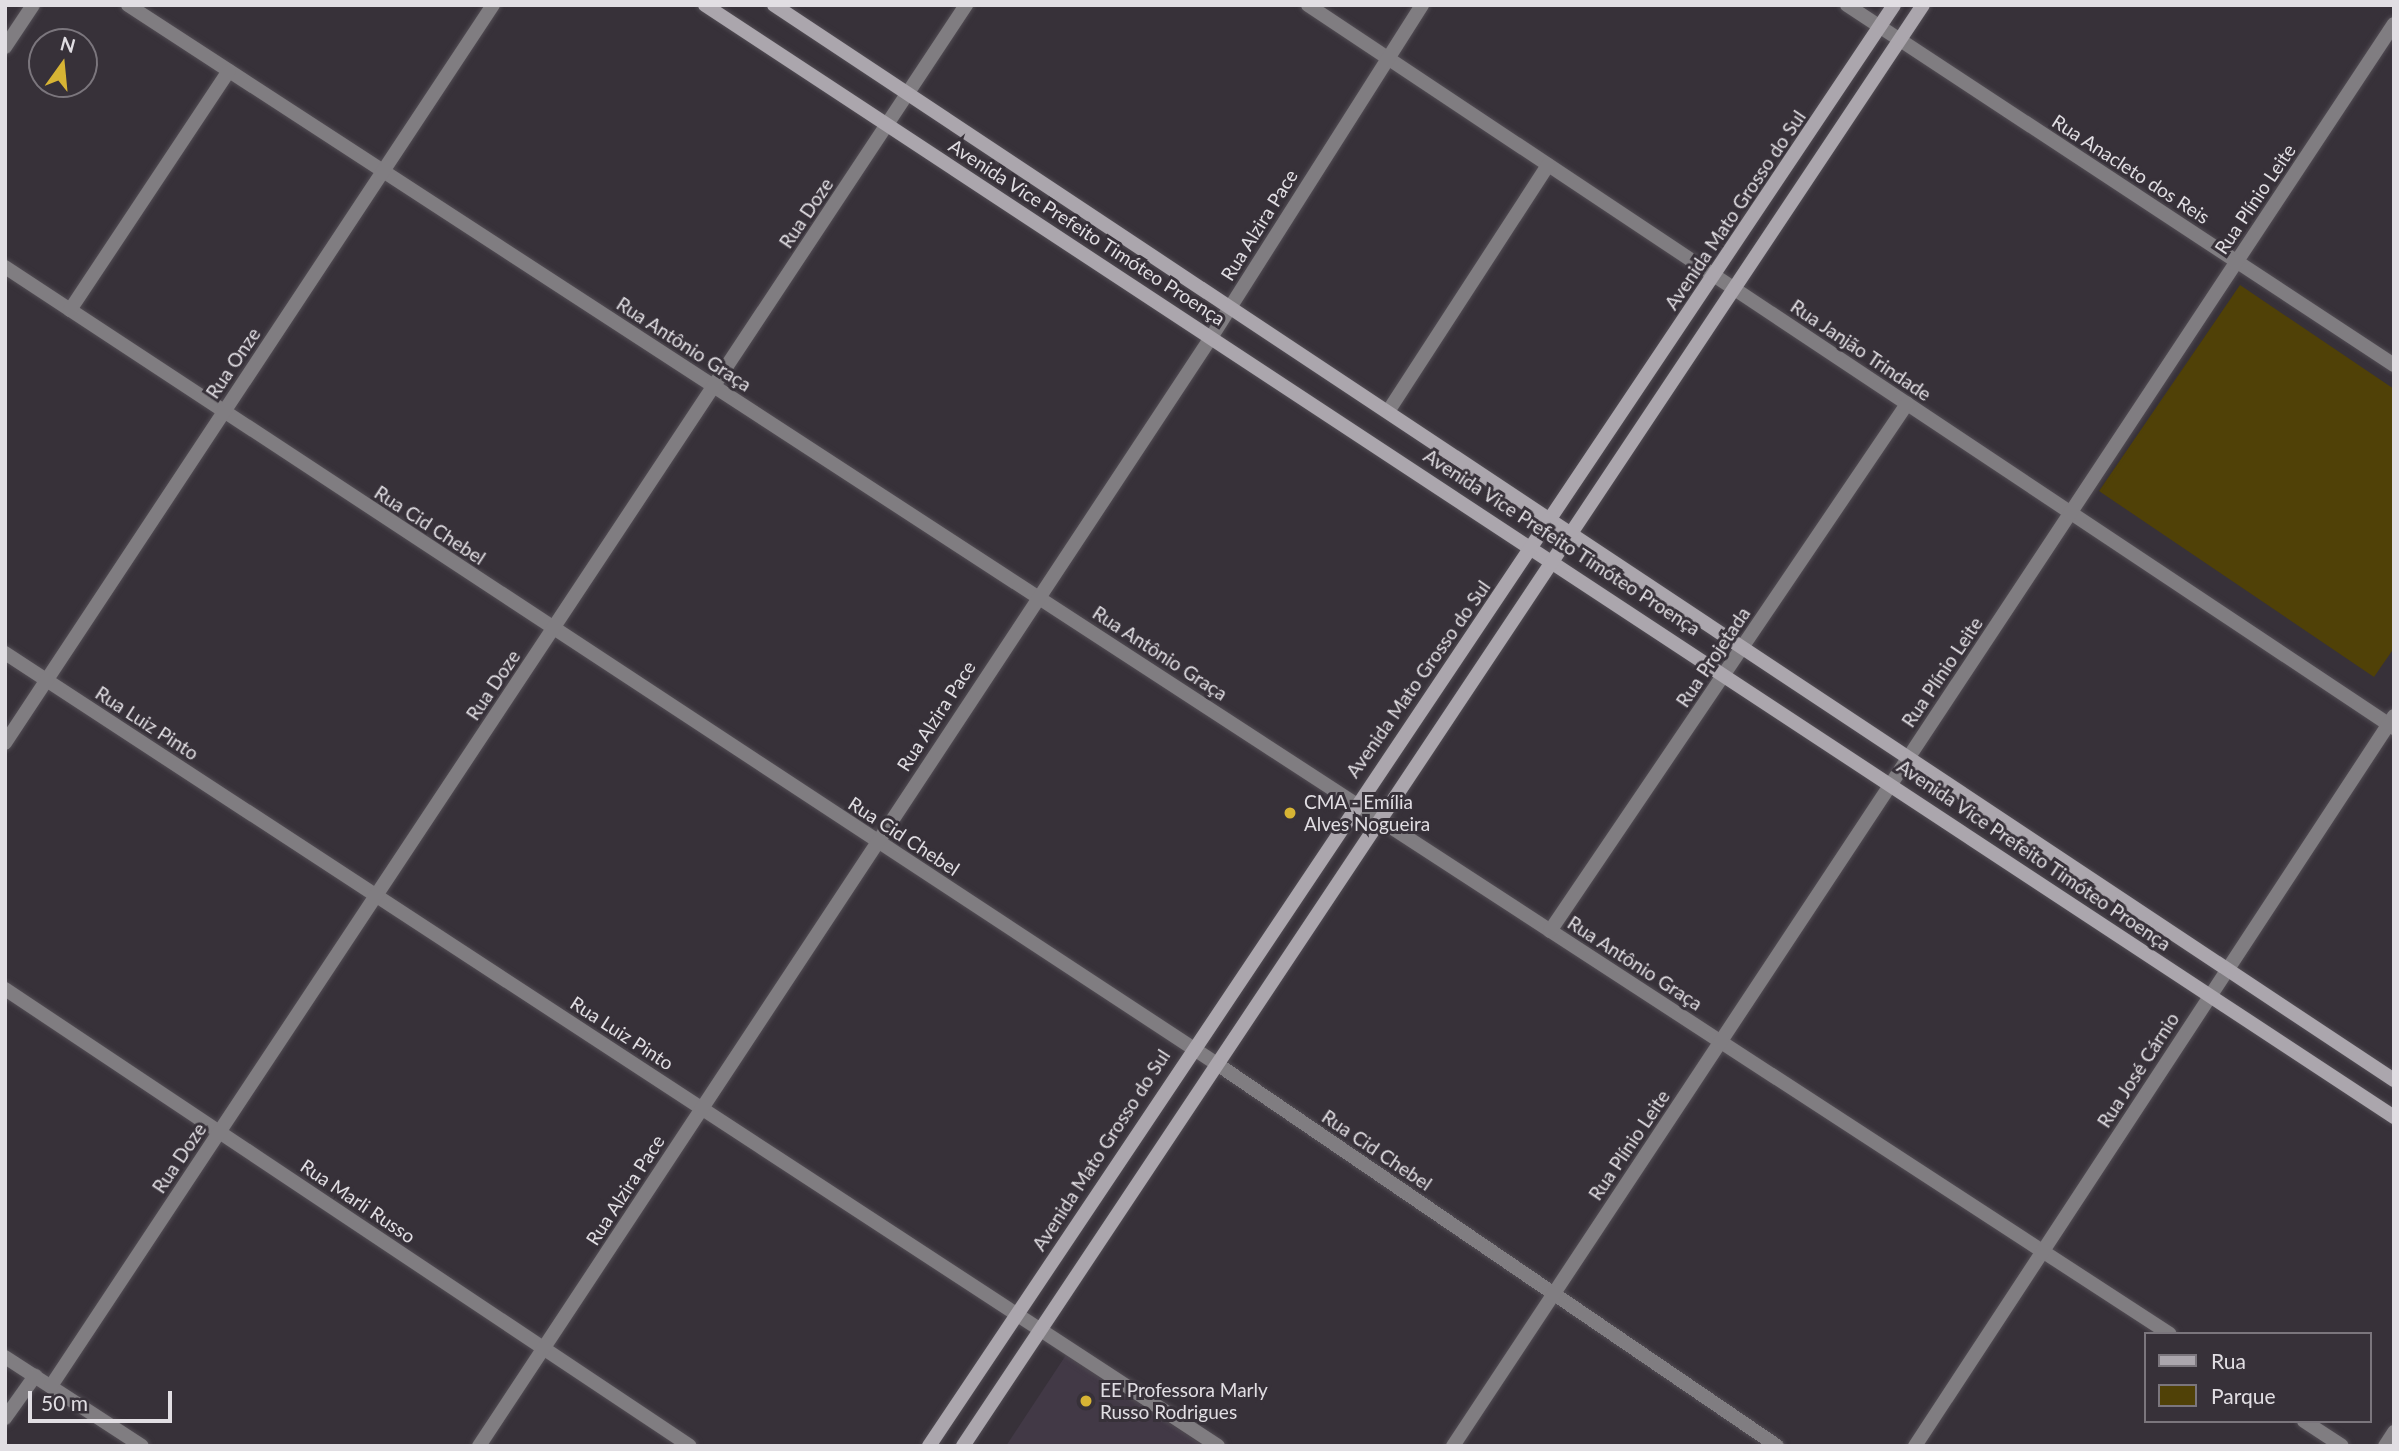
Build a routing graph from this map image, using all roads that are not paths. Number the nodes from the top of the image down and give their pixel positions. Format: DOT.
graph roads {
  1 [pos="33,5"];
  2 [pos="128,5"];
  3 [pos="493,5"];
  4 [pos="705,5"];
  5 [pos="774,5"];
  6 [pos="966,5"];
  7 [pos="1308,5"];
  8 [pos="1422,5"];
  9 [pos="1847,5"];
  10 [pos="1894,5"];
  11 [pos="1923,5"];
  12 [pos="2394,24"];
  13 [pos="1880,27"];
  14 [pos="1900,40"];
  15 [pos="5,47"];
  16 [pos="1386,57"];
  17 [pos="229,71"];
  18 [pos="908,93"];
  19 [pos="887,124"];
  20 [pos="1548,165"];
  21 [pos="384,171"];
  22 [pos="2236,262"];
  23 [pos="5,267"];
  24 [pos="1714,276"];
  25 [pos="1734,289"];
  26 [pos="1231,306"];
  27 [pos="70,310"];
  28 [pos="1212,336"];
  29 [pos="2394,365"];
  30 [pos="713,386"];
  31 [pos="1907,404"];
  32 [pos="1389,410"];
  33 [pos="224,413"];
  34 [pos="2070,513"];
  35 [pos="1553,518"];
  36 [pos="1576,533"];
  37 [pos="1534,547"];
  38 [pos="1557,561"];
  39 [pos="1037,597"];
  40 [pos="553,629"];
  41 [pos="1744,645"];
  42 [pos="5,653"];
  43 [pos="1725,673"];
  44 [pos="47,680"];
  45 [pos="2392,722"];
  46 [pos="5,743"];
  47 [pos="1909,756"];
  48 [pos="1891,784"];
  49 [pos="1355,803"];
  50 [pos="1378,819"];
  51 [pos="877,841"];
  52 [pos="376,896"];
  53 [pos="1550,931"];
  54 [pos="2228,969"];
  55 [pos="5,989"];
  56 [pos="2211,995"];
  57 [pos="1720,1041"];
  58 [pos="1192,1048"];
  59 [pos="1220,1066"];
  60 [pos="2394,1080"];
  61 [pos="701,1108"];
  62 [pos="2394,1117"];
  63 [pos="219,1132"];
  64 [pos="2043,1251"];
  65 [pos="1553,1294"];
  66 [pos="1016,1314"];
  67 [pos="1040,1330"];
  68 [pos="2167,1332"];
  69 [pos="544,1348"];
  70 [pos="5,1357"];
  71 [pos="35,1376"];
  72 [pos="51,1386"];
  73 [pos="5,1418"];
  74 [pos="2307,1423"];
  75 [pos="2394,1432"];
  76 [pos="142,1446"];
  77 [pos="479,1446"];
  78 [pos="690,1446"];
  79 [pos="929,1446"];
  80 [pos="963,1446"];
  81 [pos="1217,1446"];
  82 [pos="1453,1446"];
  83 [pos="1777,1446"];
  84 [pos="1915,1446"];
  85 [pos="2342,1446"];
  86 [pos="2385,1446"];
  1 -- 15 [label="street"];
  2 -- 17 [label="street, Rua Antônio Graça"];
  3 -- 21 [label="street, Rua Onze"];
  4 -- 19 [label="main road, Avenida Vice Prefeito Timóteo Proença"];
  5 -- 18 [label="main road, Avenida Vice Prefeito Timóteo Proença"];
  6 -- 18 [label="street, Rua Doze"];
  7 -- 16 [label="street, Rua Janjão Trindade"];
  8 -- 16 [label="street, Rua Alzira Pace"];
  9 -- 13 [label="street, Rua Anacleto dos Reis"];
  10 -- 13 [label="main road, Avenida Mato Grosso do Sul"];
  11 -- 14 [label="main road"];
  12 -- 22 [label="street, Rua Plínio Leite"];
  13 -- 14 [label="street, Rua Anacleto dos Reis"];
  13 -- 24 [label="main road, Avenida Mato Grosso do Sul"];
  14 -- 22 [label="street, Rua Anacleto dos Reis"];
  14 -- 25 [label="main road"];
  16 -- 20 [label="street, Rua Janjão Trindade"];
  16 -- 26 [label="street, Rua Alzira Pace"];
  17 -- 21 [label="street, Rua Antônio Graça"];
  17 -- 27 [label="street"];
  18 -- 19 [label="street, Rua Doze"];
  18 -- 26 [label="main road, Avenida Vice Prefeito Timóteo Proença"];
  19 -- 28 [label="main road, Avenida Vice Prefeito Timóteo Proença"];
  19 -- 30 [label="street, Rua Doze"];
  20 -- 24 [label="street, Rua Janjão Trindade"];
  20 -- 32 [label="street"];
  21 -- 30 [label="street, Rua Antônio Graça"];
  21 -- 33 [label="street, Rua Onze"];
  22 -- 29 [label="street, Rua Anacleto dos Reis"];
  22 -- 34 [label="street, Rua Plínio Leite"];
  23 -- 27 [label="street, Rua Cid Chebel"];
  24 -- 25 [label="street, Rua Janjão Trindade"];
  24 -- 35 [label="main road, Avenida Mato Grosso do Sul"];
  25 -- 31 [label="street, Rua Janjão Trindade"];
  25 -- 36 [label="main road"];
  26 -- 28 [label="street, Rua Alzira Pace"];
  26 -- 32 [label="main road, Avenida Vice Prefeito Timóteo Proença"];
  27 -- 33 [label="street, Rua Cid Chebel"];
  28 -- 37 [label="main road, Avenida Vice Prefeito Timóteo Proença"];
  28 -- 39 [label="street, Rua Alzira Pace"];
  30 -- 39 [label="street, Rua Antônio Graça"];
  30 -- 40 [label="street, Rua Doze"];
  31 -- 34 [label="street, Rua Janjão Trindade"];
  31 -- 41 [label="street, Rua Projetada"];
  32 -- 35 [label="main road, Avenida Vice Prefeito Timóteo Proença"];
  33 -- 40 [label="street, Rua Cid Chebel"];
  33 -- 44 [label="street, Rua Onze"];
  34 -- 45 [label="street, Rua Janjão Trindade"];
  34 -- 47 [label="street, Rua Plínio Leite"];
  35 -- 36 [label="main road, Avenida Vice Prefeito Timóteo Proença"];
  35 -- 37 [label="main road, Avenida Mato Grosso do Sul"];
  36 -- 38 [label="main road"];
  36 -- 41 [label="main road, Avenida Vice Prefeito Timóteo Proença"];
  37 -- 38 [label="main road, Avenida Vice Prefeito Timóteo Proença"];
  37 -- 49 [label="main road, Avenida Mato Grosso do Sul"];
  38 -- 43 [label="main road, Avenida Vice Prefeito Timóteo Proença"];
  38 -- 50 [label="main road"];
  39 -- 49 [label="street, Rua Antônio Graça"];
  39 -- 51 [label="street, Rua Alzira Pace"];
  40 -- 51 [label="street, Rua Cid Chebel"];
  40 -- 52 [label="street, Rua Doze"];
  41 -- 43 [label="street, Rua Projetada"];
  41 -- 47 [label="main road, Avenida Vice Prefeito Timóteo Proença"];
  42 -- 44 [label="street, Rua Luiz Pinto"];
  43 -- 48 [label="main road, Avenida Vice Prefeito Timóteo Proença"];
  43 -- 53 [label="street, Rua Projetada"];
  44 -- 46 [label="street, Rua Onze"];
  44 -- 52 [label="street, Rua Luiz Pinto"];
  45 -- 54 [label="street, Rua José Cárnio"];
  47 -- 48 [label="street, Rua Plínio Leite"];
  47 -- 54 [label="main road, Avenida Vice Prefeito Timóteo Proença"];
  48 -- 56 [label="main road, Avenida Vice Prefeito Timóteo Proença"];
  48 -- 57 [label="street, Rua Plínio Leite"];
  49 -- 50 [label="street, Rua Antônio Graça"];
  49 -- 58 [label="main road, Avenida Mato Grosso do Sul"];
  50 -- 53 [label="street, Rua Antônio Graça"];
  50 -- 59 [label="main road"];
  51 -- 58 [label="street, Rua Cid Chebel"];
  51 -- 61 [label="street, Rua Alzira Pace"];
  52 -- 61 [label="street, Rua Luiz Pinto"];
  52 -- 63 [label="street, Rua Doze"];
  53 -- 57 [label="street, Rua Antônio Graça"];
  54 -- 56 [label="street, Rua José Cárnio"];
  54 -- 60 [label="main road, Avenida Vice Prefeito Timóteo Proença"];
  55 -- 63 [label="street, Rua Marli Russo"];
  56 -- 62 [label="main road, Avenida Vice Prefeito Timóteo Proença"];
  56 -- 64 [label="street, Rua José Cárnio"];
  57 -- 64 [label="street, Rua Antônio Graça"];
  57 -- 65 [label="street, Rua Plínio Leite"];
  58 -- 59 [label="street, Rua Cid Chebel"];
  58 -- 66 [label="main road, Avenida Mato Grosso do Sul"];
  59 -- 65 [label="street, Rua Cid Chebel"];
  59 -- 67 [label="main road"];
  61 -- 66 [label="street, Rua Luiz Pinto"];
  61 -- 69 [label="street, Rua Alzira Pace"];
  63 -- 69 [label="street, Rua Marli Russo"];
  63 -- 72 [label="street, Rua Doze"];
  64 -- 68 [label="street, Rua Antônio Graça"];
  64 -- 84 [label="street, Rua José Cárnio"];
  65 -- 82 [label="street, Rua Plínio Leite"];
  65 -- 83 [label="street, Rua Cid Chebel"];
  66 -- 67 [label="street, Rua Luiz Pinto"];
  66 -- 79 [label="main road, Avenida Mato Grosso do Sul"];
  67 -- 80 [label="main road"];
  67 -- 81 [label="street, Rua Luiz Pinto"];
  69 -- 77 [label="street, Rua Alzira Pace"];
  69 -- 78 [label="street, Rua Marli Russo"];
  70 -- 71 [label="street"];
  71 -- 72 [label="street"];
  71 -- 73 [label="street"];
  72 -- 76 [label="street"];
  74 -- 85 [label="street"];
  75 -- 86 [label="street"];
}
